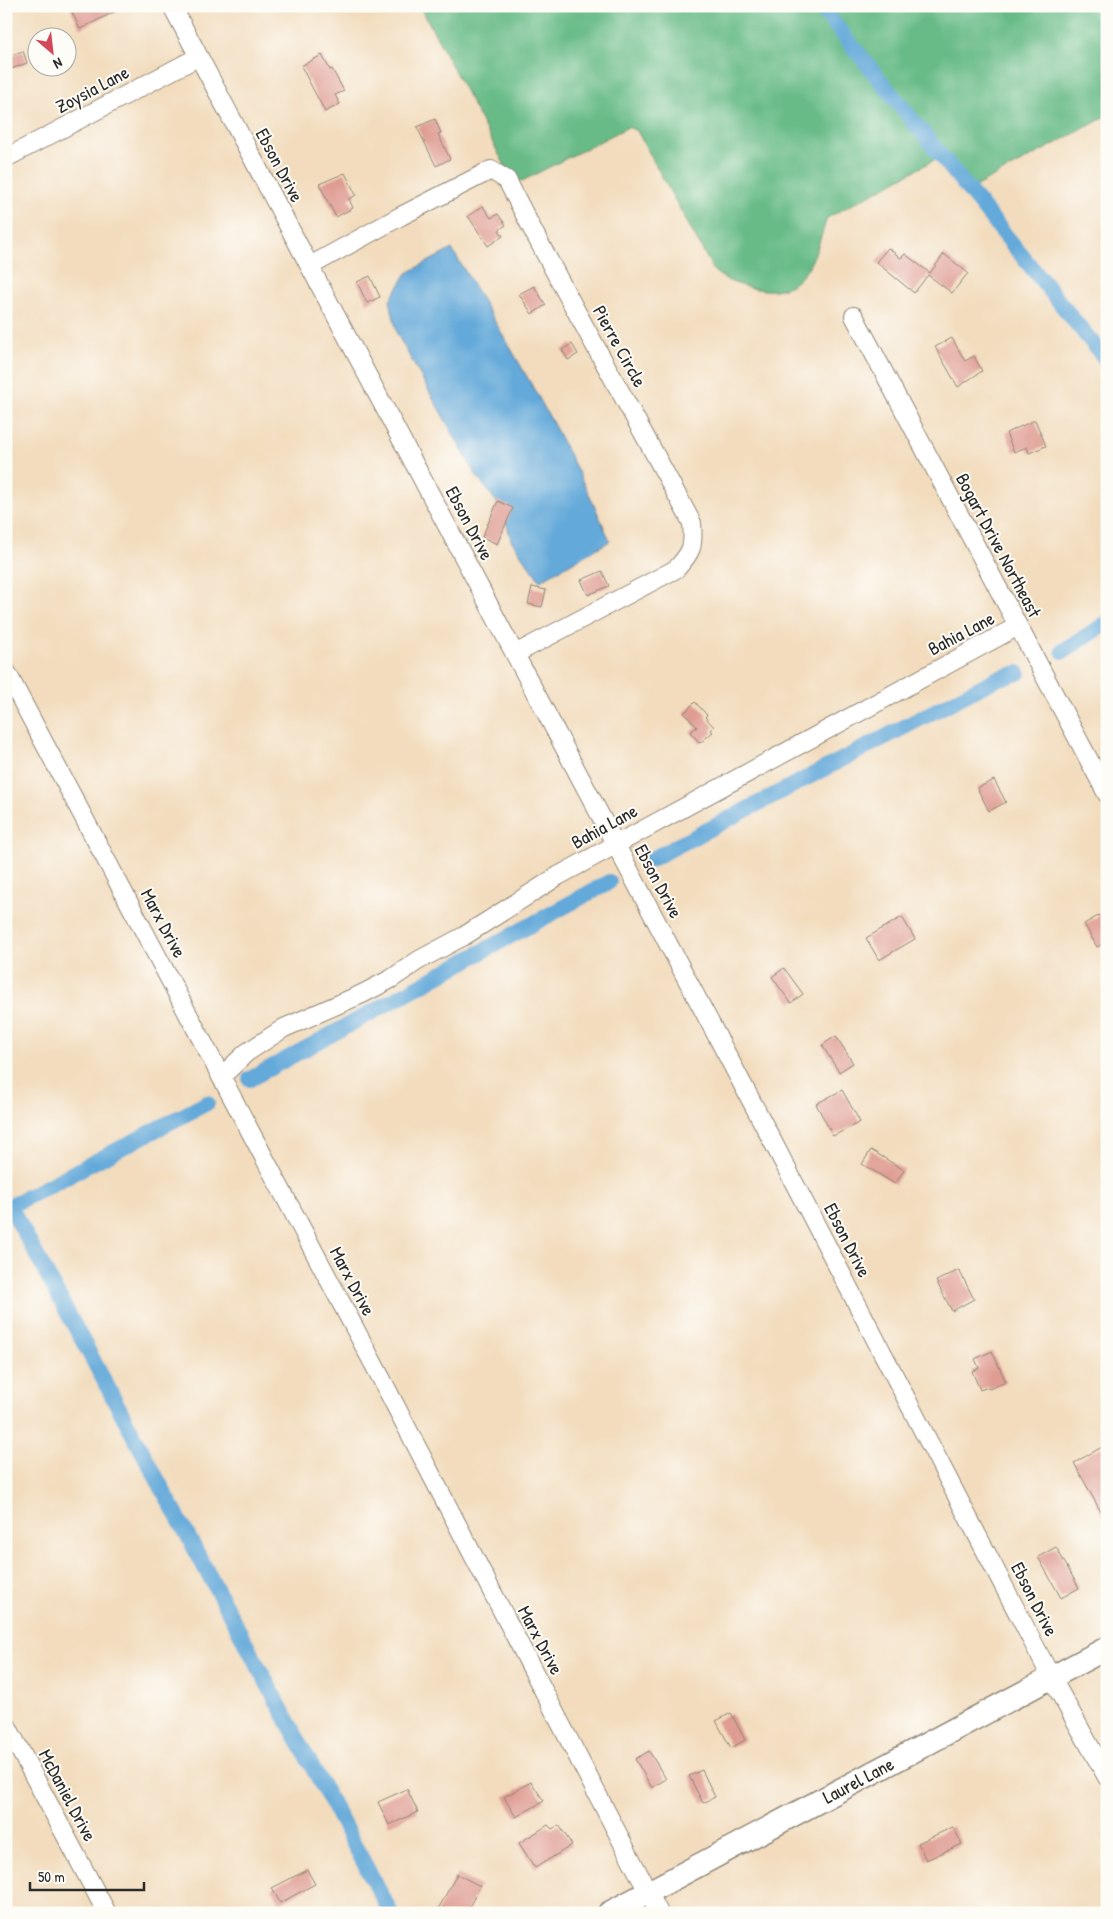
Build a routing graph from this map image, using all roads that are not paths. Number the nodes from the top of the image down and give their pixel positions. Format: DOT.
graph roads {
  1 [pos="172,6"];
  2 [pos="198,57"];
  3 [pos="6,158"];
  4 [pos="310,266"];
  5 [pos="854,316"];
  6 [pos="1018,626"];
  7 [pos="515,654"];
  8 [pos="6,671"];
  9 [pos="1107,794"];
  10 [pos="616,844"];
  11 [pos="221,1077"];
  12 [pos="1107,1648"];
  13 [pos="1051,1677"];
  14 [pos="6,1724"];
  15 [pos="1107,1777"];
  16 [pos="648,1892"];
  17 [pos="107,1913"];
  18 [pos="609,1913"];
  19 [pos="658,1913"];
  1 -- 2 [label="street, Ebson Drive"];
  2 -- 3 [label="street, Zoysia Lane"];
  2 -- 4 [label="street, Ebson Drive"];
  4 -- 7 [label="street, Ebson Drive"];
  4 -- 7 [label="street, Pierre Circle"];
  5 -- 6 [label="street, Bogart Drive Northeast"];
  6 -- 9 [label="street, Bogart Drive Northeast"];
  6 -- 10 [label="street, Bahia Lane"];
  7 -- 10 [label="street, Ebson Drive"];
  8 -- 11 [label="street, Marx Drive"];
  10 -- 11 [label="street, Bahia Lane"];
  10 -- 13 [label="street, Ebson Drive"];
  11 -- 16 [label="street, Marx Drive"];
  12 -- 13 [label="street, Laurel Lane"];
  13 -- 15 [label="street, Ebson Drive"];
  13 -- 16 [label="street, Laurel Lane"];
  14 -- 17 [label="street, McDaniel Drive"];
  16 -- 18 [label="street, Laurel Lane"];
  16 -- 19 [label="street, Marx Drive"];
}
